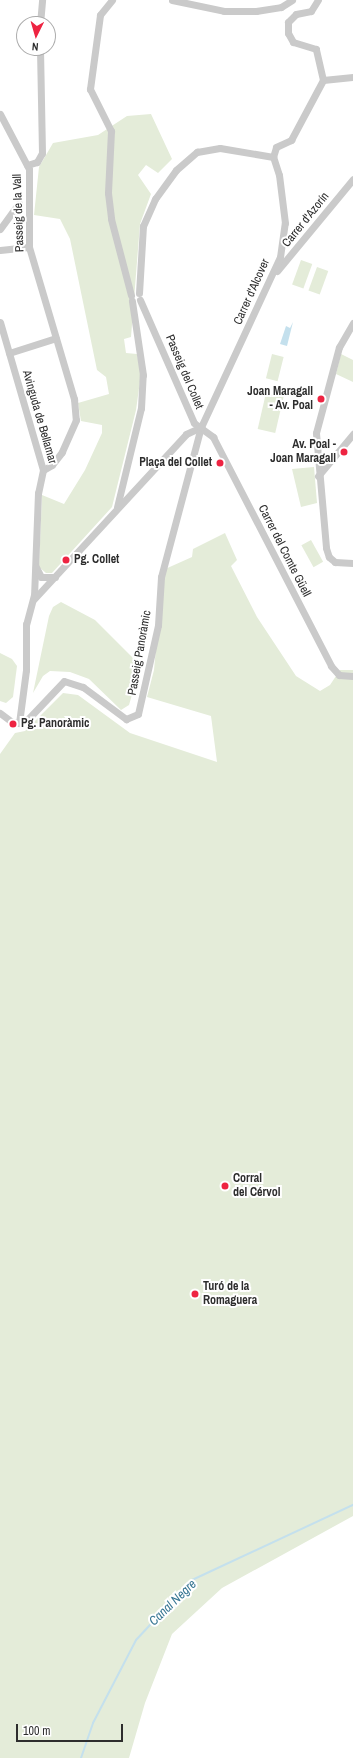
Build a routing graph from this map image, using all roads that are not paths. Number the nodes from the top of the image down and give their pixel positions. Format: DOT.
graph roads {
  1 [pos="42,0"];
  2 [pos="112,0"];
  3 [pos="172,0"];
  4 [pos="292,0"];
  5 [pos="318,0"];
  6 [pos="41,16"];
  7 [pos="40,56"];
  8 [pos="353,76"];
  9 [pos="322,80"];
  10 [pos="0,114"];
  11 [pos="273,157"];
  12 [pos="27,165"];
  13 [pos="353,179"];
  14 [pos="18,203"];
  15 [pos="0,229"];
  16 [pos="29,247"];
  17 [pos="0,250"];
  18 [pos="275,274"];
  19 [pos="135,297"];
  20 [pos="0,322"];
  21 [pos="353,323"];
  22 [pos="56,338"];
  23 [pos="9,352"];
  24 [pos="201,427"];
  25 [pos="353,434"];
  26 [pos="57,458"];
  27 [pos="41,461"];
  28 [pos="43,470"];
  29 [pos="318,476"];
  30 [pos="121,490"];
  31 [pos="131,493"];
  32 [pos="116,509"];
  33 [pos="353,563"];
  34 [pos="35,566"];
  35 [pos="55,577"];
  36 [pos="34,599"];
  37 [pos="353,676"];
  38 [pos="0,713"];
  39 [pos="20,723"];
  1 -- 6 [label="street"];
  2 -- 19 [label="street"];
  3 -- 4 [label="street"];
  5 -- 9 [label="street"];
  7 -- 12 [label="street"];
  8 -- 9 [label="street"];
  9 -- 11 [label="street"];
  10 -- 12 [label="street, Passeig de la Vall"];
  11 -- 18 [label="street, Carrer d'Alcover"];
  11 -- 19 [label="street"];
  12 -- 16 [label="street, Passeig de la Vall"];
  13 -- 18 [label="street, Carrer d'Azorín"];
  14 -- 15 [label="street"];
  16 -- 17 [label="street"];
  16 -- 22 [label="street, Passeig de la Vall"];
  18 -- 24 [label="street, Carrer d'Alcover"];
  19 -- 24 [label="street, Passeig del Collet"];
  19 -- 30 [label="street"];
  20 -- 23 [label="street, Avinguda de Bellamar"];
  21 -- 29 [label="street"];
  22 -- 23 [label="street"];
  22 -- 26 [label="street, Passeig de la Vall"];
  23 -- 27 [label="street, Avinguda de Bellamar"];
  24 -- 31 [label="street, Passeig del Collet"];
  24 -- 37 [label="street, Carrer del Comte Güell"];
  24 -- 39 [label="street, Passeig Panoràmic"];
  25 -- 29 [label="street"];
  26 -- 27 [label="street"];
  26 -- 28 [label="street, Passeig de la Vall"];
  27 -- 28 [label="street, Avinguda de Bellamar"];
  28 -- 34 [label="street, Avinguda de Bellamar"];
  29 -- 33 [label="street"];
  30 -- 31 [label="street"];
  30 -- 32 [label="street"];
  31 -- 32 [label="street, Passeig del Collet"];
  32 -- 35 [label="street, Passeig del Collet"];
  34 -- 35 [label="street"];
  34 -- 36 [label="street, Avinguda de Bellamar"];
  35 -- 36 [label="street, Passeig del Collet"];
  36 -- 39 [label="street, Avinguda de Bellamar"];
  38 -- 39 [label="street"];
}
